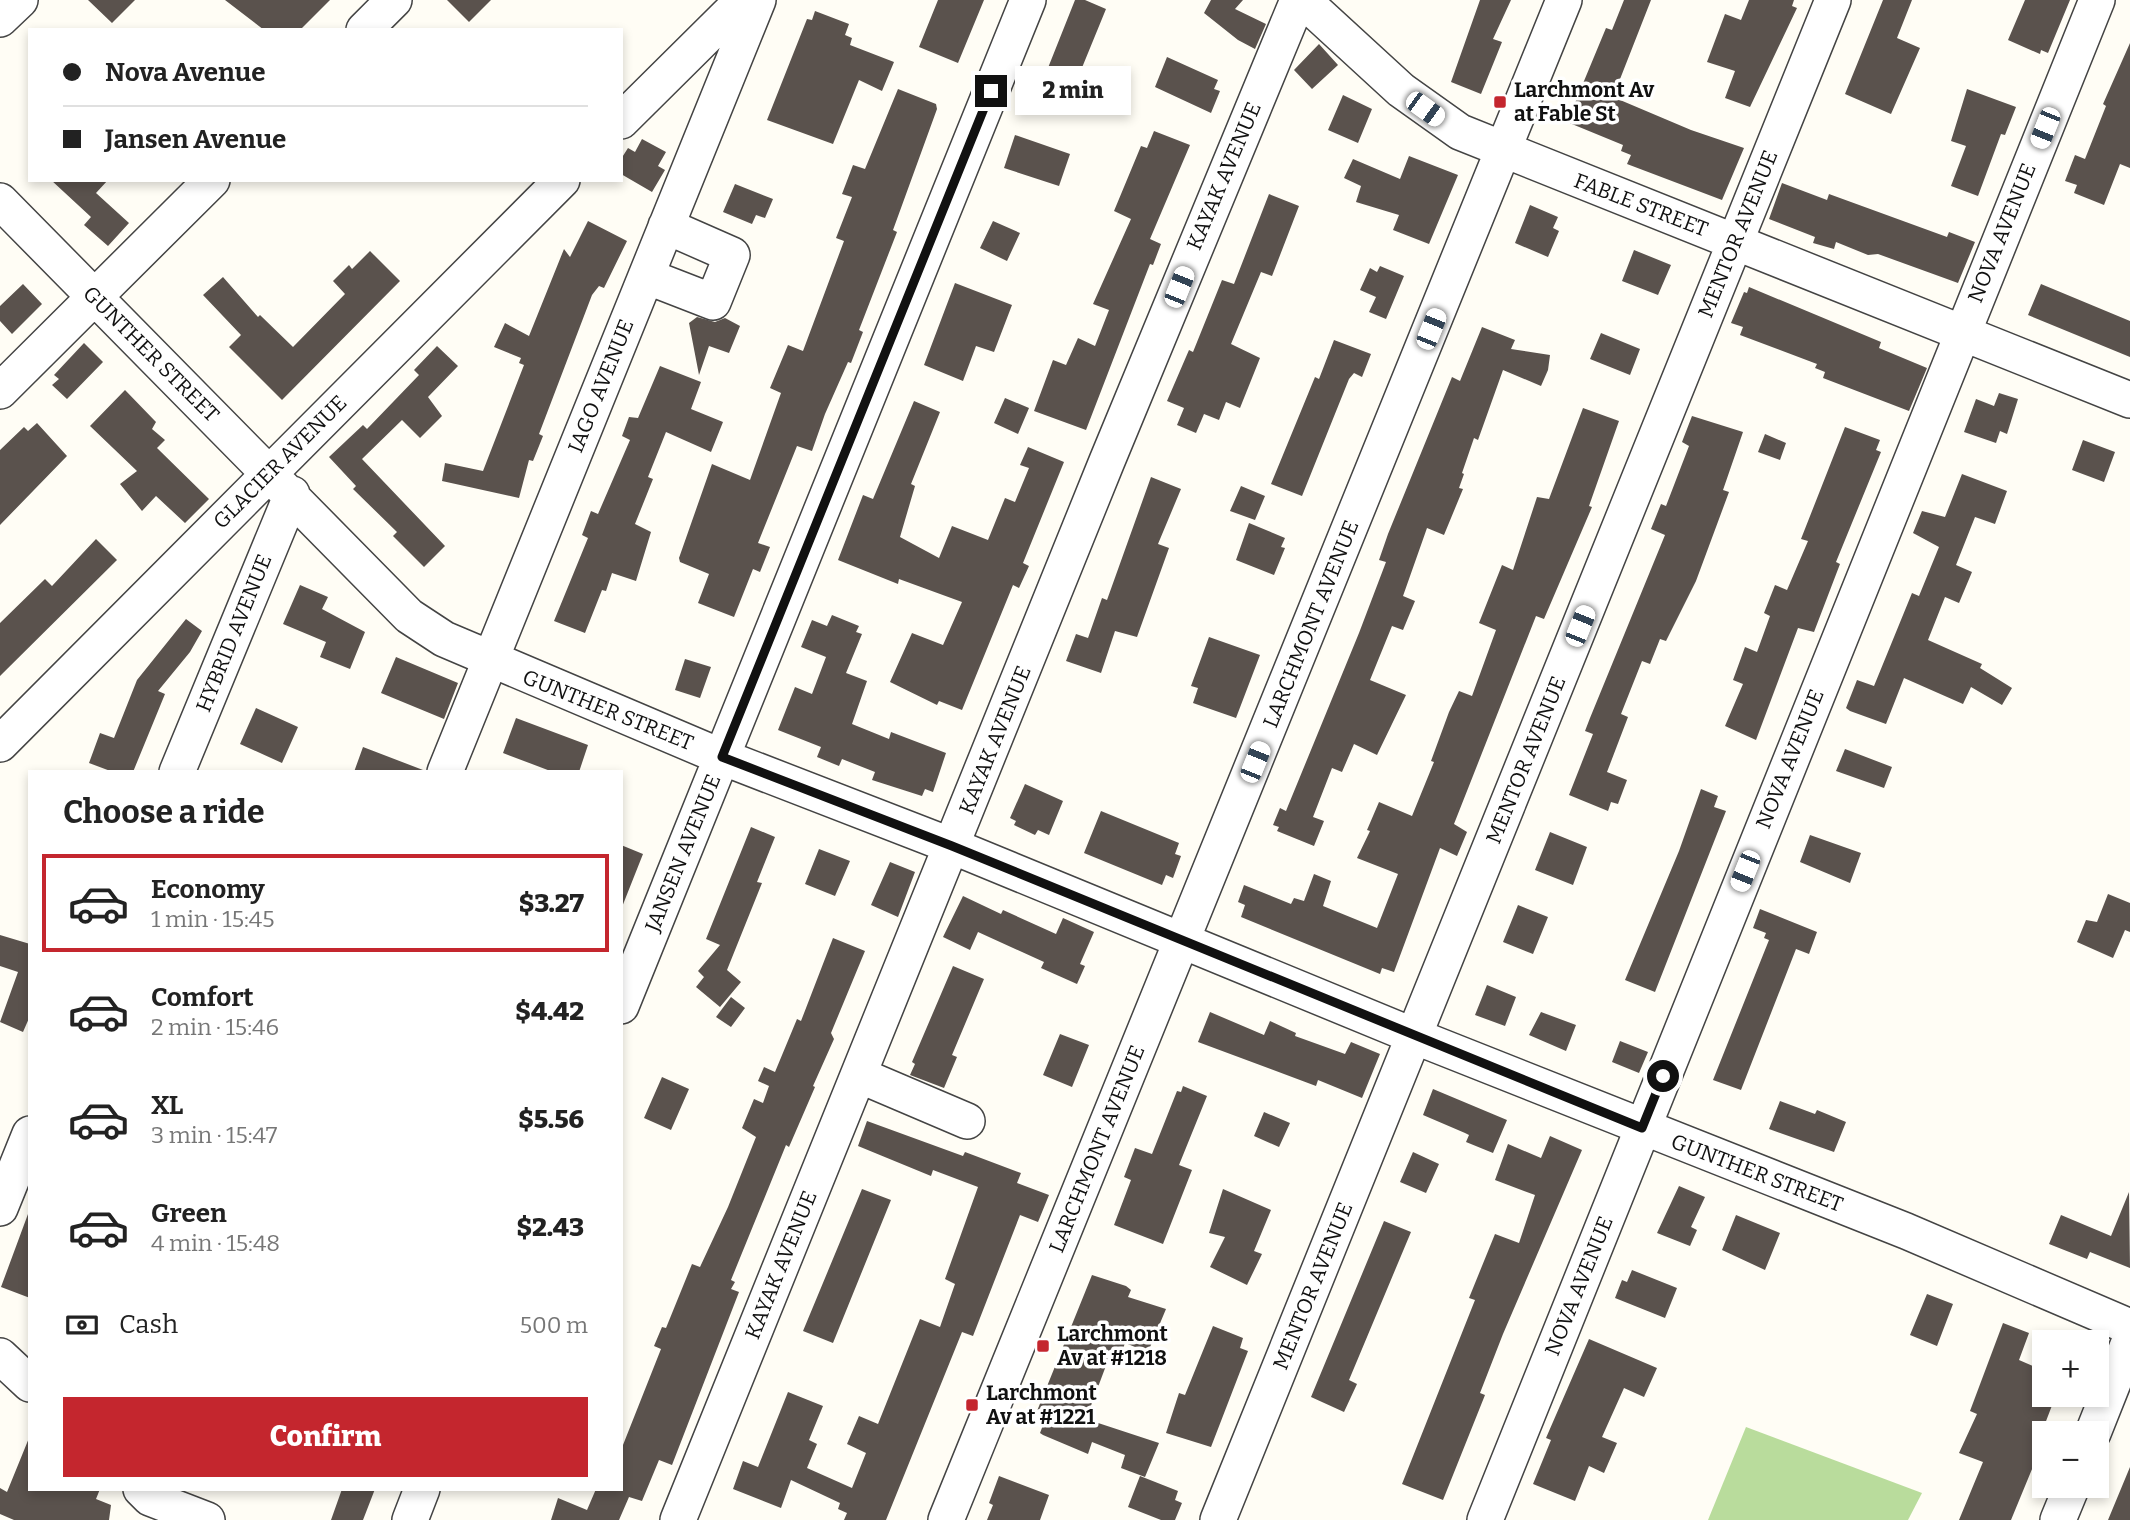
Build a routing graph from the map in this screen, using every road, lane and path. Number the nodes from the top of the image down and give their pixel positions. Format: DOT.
graph roads {
  1 [pos="20,0"];
  2 [pos="394,0"];
  3 [pos="743,0"];
  4 [pos="758,0"];
  5 [pos="1028,0"];
  6 [pos="1298,0"];
  7 [pos="1303,0"];
  8 [pos="1564,0"];
  9 [pos="1833,0"];
  10 [pos="2097,0"];
  11 [pos="0,19"];
  12 [pos="365,28"];
  13 [pos="623,119"];
  14 [pos="1503,151"];
  15 [pos="210,182"];
  16 [pos="560,182"];
  17 [pos="0,201"];
  18 [pos="666,226"];
  19 [pos="1735,242"];
  20 [pos="646,276"];
  21 [pos="94,297"];
  22 [pos="1961,332"];
  23 [pos="0,391"];
  24 [pos="2130,401"];
  25 [pos="280,482"];
  26 [pos="490,661"];
  27 [pos="0,744"];
  28 [pos="722,757"];
  29 [pos="178,770"];
  30 [pos="446,770"];
  31 [pos="952,846"];
  32 [pos="1183,940"];
  33 [pos="623,1001"];
  34 [pos="1414,1036"];
  35 [pos="859,1075"];
  36 [pos="967,1121"];
  37 [pos="1642,1128"];
  38 [pos="28,1139"];
  39 [pos="0,1208"];
  40 [pos="2130,1327"];
  41 [pos="2130,1340"];
  42 [pos="0,1356"];
  43 [pos="28,1382"];
  44 [pos="2098,1421"];
  45 [pos="421,1491"];
  46 [pos="2067,1498"];
  47 [pos="146,1499"];
  48 [pos="207,1520"];
  49 [pos="410,1520"];
  50 [pos="678,1520"];
  51 [pos="946,1520"];
  52 [pos="1219,1520"];
  53 [pos="1485,1520"];
  54 [pos="2058,1520"];
  1 -- 11 [label="street"];
  2 -- 12 [label="street"];
  3 -- 13 [label="street"];
  4 -- 18 [label="street, IAGO AVENUE"];
  5 -- 28 [label="street, JANSEN AVENUE"];
  6 -- 31 [label="street, KAYAK AVENUE"];
  7 -- 14 [label="street, FABLE STREET"];
  8 -- 14 [label="street, LARCHMONT AVENUE"];
  9 -- 19 [label="street, MENTOR AVENUE"];
  10 -- 22 [label="street, NOVA AVENUE"];
  14 -- 19 [label="street, FABLE STREET"];
  14 -- 32 [label="street, LARCHMONT AVENUE"];
  15 -- 21 [label="street"];
  16 -- 25 [label="street, GLACIER AVENUE"];
  17 -- 21 [label="street, GUNTHER STREET"];
  18 -- 20 [label="street, IAGO AVENUE"];
  18 -- 20 [label="street"];
  19 -- 22 [label="street, FABLE STREET"];
  19 -- 34 [label="street, MENTOR AVENUE"];
  20 -- 26 [label="street, IAGO AVENUE"];
  21 -- 23 [label="street"];
  21 -- 25 [label="street, GUNTHER STREET"];
  22 -- 24 [label="street, FABLE STREET"];
  22 -- 37 [label="street, NOVA AVENUE"];
  25 -- 26 [label="street, GUNTHER STREET"];
  25 -- 27 [label="street, GLACIER AVENUE"];
  25 -- 29 [label="street, HYBRID AVENUE"];
  26 -- 28 [label="street, GUNTHER STREET"];
  26 -- 30 [label="street, IAGO AVENUE"];
  28 -- 31 [label="street, GUNTHER STREET"];
  28 -- 33 [label="street, JANSEN AVENUE"];
  31 -- 32 [label="street, GUNTHER STREET"];
  31 -- 35 [label="street, KAYAK AVENUE"];
  32 -- 34 [label="street, GUNTHER STREET"];
  32 -- 51 [label="street, LARCHMONT AVENUE"];
  34 -- 37 [label="street, GUNTHER STREET"];
  34 -- 52 [label="street, MENTOR AVENUE"];
  35 -- 36 [label="street"];
  35 -- 50 [label="street, KAYAK AVENUE"];
  37 -- 40 [label="street, GUNTHER STREET"];
  37 -- 53 [label="street, NOVA AVENUE"];
  38 -- 39 [label="street"];
  41 -- 44 [label="street"];
  42 -- 43 [label="street"];
  45 -- 49 [label="street"];
  46 -- 54 [label="street"];
  47 -- 48 [label="street"];
}
